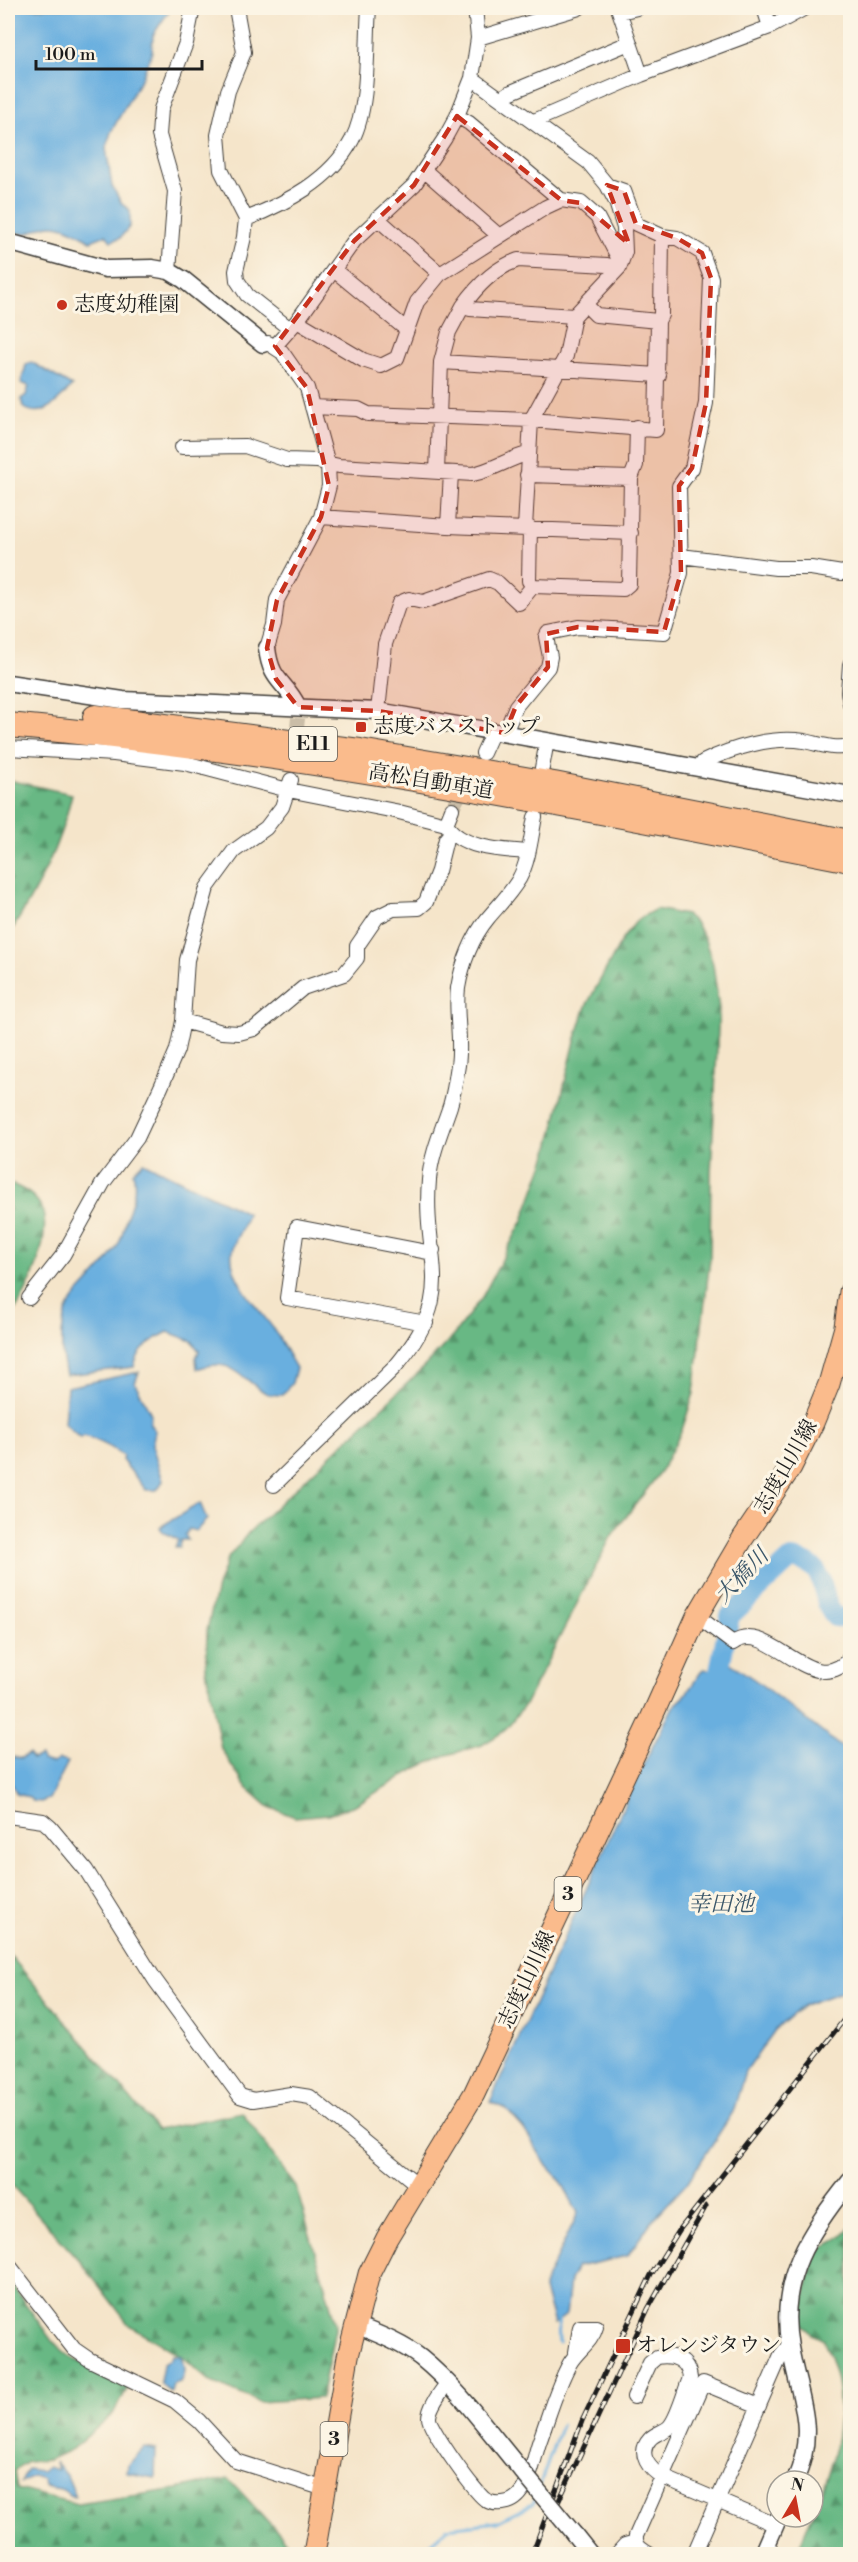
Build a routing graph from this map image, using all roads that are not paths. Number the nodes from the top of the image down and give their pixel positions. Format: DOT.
graph roads {
  1 [pos="193,8"];
  2 [pos="236,8"];
  3 [pos="369,8"];
  4 [pos="475,8"];
  5 [pos="579,8"];
  6 [pos="637,8"];
  7 [pos="764,8"];
  8 [pos="805,8"];
  9 [pos="619,10"];
  10 [pos="770,27"];
  11 [pos="478,38"];
  12 [pos="629,44"];
  13 [pos="641,75"];
  14 [pos="472,78"];
  15 [pos="501,98"];
  16 [pos="457,116"];
  17 [pos="534,121"];
  18 [pos="425,171"];
  19 [pos="607,185"];
  20 [pos="561,200"];
  21 [pos="377,218"];
  22 [pos="246,219"];
  23 [pos="498,235"];
  24 [pos="662,236"];
  25 [pos="8,242"];
  26 [pos="620,265"];
  27 [pos="334,270"];
  28 [pos="169,271"];
  29 [pos="440,274"];
  30 [pos="586,305"];
  31 [pos="464,306"];
  32 [pos="574,316"];
  33 [pos="658,321"];
  34 [pos="294,325"];
  35 [pos="408,327"];
  36 [pos="269,345"];
  37 [pos="441,362"];
  38 [pos="559,370"];
  39 [pos="658,375"];
  40 [pos="312,407"];
  41 [pos="439,417"];
  42 [pos="531,420"];
  43 [pos="637,427"];
  44 [pos="182,447"];
  45 [pos="527,454"];
  46 [pos="327,464"];
  47 [pos="444,472"];
  48 [pos="527,475"];
  49 [pos="631,478"];
  50 [pos="321,517"];
  51 [pos="448,526"];
  52 [pos="527,528"];
  53 [pos="631,533"];
  54 [pos="681,556"];
  55 [pos="850,570"];
  56 [pos="533,586"];
  57 [pos="267,648"];
  58 [pos="850,664"];
  59 [pos="8,683"];
  60 [pos="850,704"];
  61 [pos="8,709"];
  62 [pos="378,711"];
  63 [pos="298,712"];
  64 [pos="8,725"];
  65 [pos="499,732"];
  66 [pos="547,741"];
  67 [pos="850,746"];
  68 [pos="8,748"];
  69 [pos="483,753"];
  70 [pos="542,768"];
  71 [pos="701,769"];
  72 [pos="290,785"];
  73 [pos="850,795"];
  74 [pos="452,809"];
  75 [pos="535,817"];
  76 [pos="448,829"];
  77 [pos="850,842"];
  78 [pos="528,852"];
  79 [pos="850,860"];
  80 [pos="183,1021"];
  81 [pos="434,1251"];
  82 [pos="850,1292"];
  83 [pos="29,1298"];
  84 [pos="426,1323"];
  85 [pos="274,1485"];
  86 [pos="697,1616"];
  87 [pos="850,1658"];
  88 [pos="8,1816"];
  89 [pos="850,2181"];
  90 [pos="419,2186"];
  91 [pos="8,2264"];
  92 [pos="356,2325"];
  93 [pos="789,2345"];
  94 [pos="576,2352"];
  95 [pos="448,2382"];
  96 [pos="634,2397"];
  97 [pos="759,2406"];
  98 [pos="800,2469"];
  99 [pos="663,2477"];
  100 [pos="325,2489"];
  101 [pos="718,2501"];
  102 [pos="765,2517"];
  103 [pos="774,2529"];
  104 [pos="636,2542"];
  105 [pos="314,2554"];
  106 [pos="590,2554"];
  107 [pos="617,2554"];
  108 [pos="649,2554"];
  109 [pos="694,2554"];
  110 [pos="763,2554"];
  1 -- 28 [label="street"];
  2 -- 22 [label="street"];
  3 -- 22 [label="street"];
  4 -- 11 [label="street"];
  5 -- 11 [label="street"];
  6 -- 9 [label="street"];
  7 -- 10 [label="street"];
  8 -- 10 [label="street"];
  9 -- 12 [label="street"];
  10 -- 13 [label="street"];
  11 -- 14 [label="street"];
  12 -- 13 [label="street"];
  12 -- 15 [label="street"];
  13 -- 17 [label="street"];
  14 -- 15 [label="street"];
  14 -- 16 [label="street"];
  15 -- 17 [label="street"];
  16 -- 18 [label="street"];
  16 -- 20 [label="street"];
  17 -- 19 [label="street"];
  18 -- 21 [label="street"];
  18 -- 23 [label="street"];
  19 -- 24 [label="street"];
  19 -- 26 [label="street"];
  20 -- 23 [label="street"];
  20 -- 26 [label="street"];
  21 -- 27 [label="street"];
  21 -- 29 [label="street"];
  22 -- 34 [label="street"];
  23 -- 29 [label="street"];
  24 -- 33 [label="street"];
  24 -- 54 [label="street"];
  25 -- 28 [label="street"];
  26 -- 30 [label="street"];
  26 -- 31 [label="street"];
  27 -- 34 [label="street"];
  27 -- 35 [label="street"];
  28 -- 36 [label="street"];
  29 -- 35 [label="street"];
  30 -- 32 [label="street"];
  30 -- 33 [label="street"];
  31 -- 32 [label="street"];
  31 -- 37 [label="street"];
  32 -- 38 [label="street"];
  33 -- 39 [label="street"];
  34 -- 35 [label="street"];
  34 -- 36 [label="street"];
  36 -- 40 [label="street"];
  37 -- 38 [label="street"];
  37 -- 41 [label="street"];
  38 -- 39 [label="street"];
  38 -- 42 [label="street"];
  39 -- 43 [label="street"];
  40 -- 41 [label="street"];
  40 -- 46 [label="street"];
  41 -- 42 [label="street"];
  41 -- 47 [label="street"];
  42 -- 43 [label="street"];
  42 -- 45 [label="street"];
  43 -- 49 [label="street"];
  44 -- 46 [label="street"];
  45 -- 47 [label="street"];
  45 -- 48 [label="street"];
  46 -- 47 [label="street"];
  46 -- 50 [label="street"];
  47 -- 51 [label="street"];
  48 -- 49 [label="street"];
  48 -- 52 [label="street"];
  49 -- 53 [label="street"];
  50 -- 51 [label="street"];
  50 -- 57 [label="street"];
  51 -- 52 [label="street"];
  52 -- 53 [label="street"];
  52 -- 56 [label="street"];
  53 -- 56 [label="street"];
  54 -- 55 [label="street"];
  54 -- 65 [label="street"];
  56 -- 62 [label="street"];
  57 -- 63 [label="street"];
  58 -- 60 [label="street"];
  59 -- 63 [label="street"];
  61 -- 77 [label="highway, 高松自動車道 / E11"];
  62 -- 63 [label="street"];
  62 -- 65 [label="street"];
  64 -- 79 [label="highway, 高松自動車道 / E11"];
  65 -- 66 [label="street"];
  65 -- 69 [label="street"];
  66 -- 70 [label="street"];
  66 -- 71 [label="street"];
  67 -- 71 [label="street"];
  68 -- 72 [label="street"];
  71 -- 73 [label="street"];
  72 -- 76 [label="street"];
  72 -- 80 [label="street"];
  74 -- 76 [label="street"];
  75 -- 78 [label="street"];
  76 -- 78 [label="street"];
  76 -- 80 [label="street"];
  78 -- 81 [label="street"];
  80 -- 83 [label="street"];
  81 -- 84 [label="street"];
  81 -- 84 [label="street"];
  82 -- 86 [label="main road, 志度山川線 / 3"];
  84 -- 85 [label="street"];
  86 -- 87 [label="street"];
  86 -- 90 [label="main road, 志度山川線 / 3"];
  88 -- 90 [label="street"];
  89 -- 93 [label="street"];
  90 -- 92 [label="main road, 志度山川線 / 3"];
  91 -- 100 [label="street"];
  92 -- 95 [label="street"];
  92 -- 100 [label="main road, 志度山川線 / 3"];
  93 -- 97 [label="street"];
  93 -- 98 [label="street"];
  94 -- 95 [label="street"];
  95 -- 106 [label="street, bridge"];
  96 -- 99 [label="street"];
  97 -- 99 [label="street"];
  97 -- 101 [label="street"];
  99 -- 101 [label="street"];
  99 -- 104 [label="street"];
  100 -- 105 [label="main road, 志度山川線 / 3"];
  101 -- 102 [label="street"];
  101 -- 109 [label="street"];
  103 -- 110 [label="street"];
  104 -- 107 [label="street"];
  104 -- 108 [label="street"];
}
